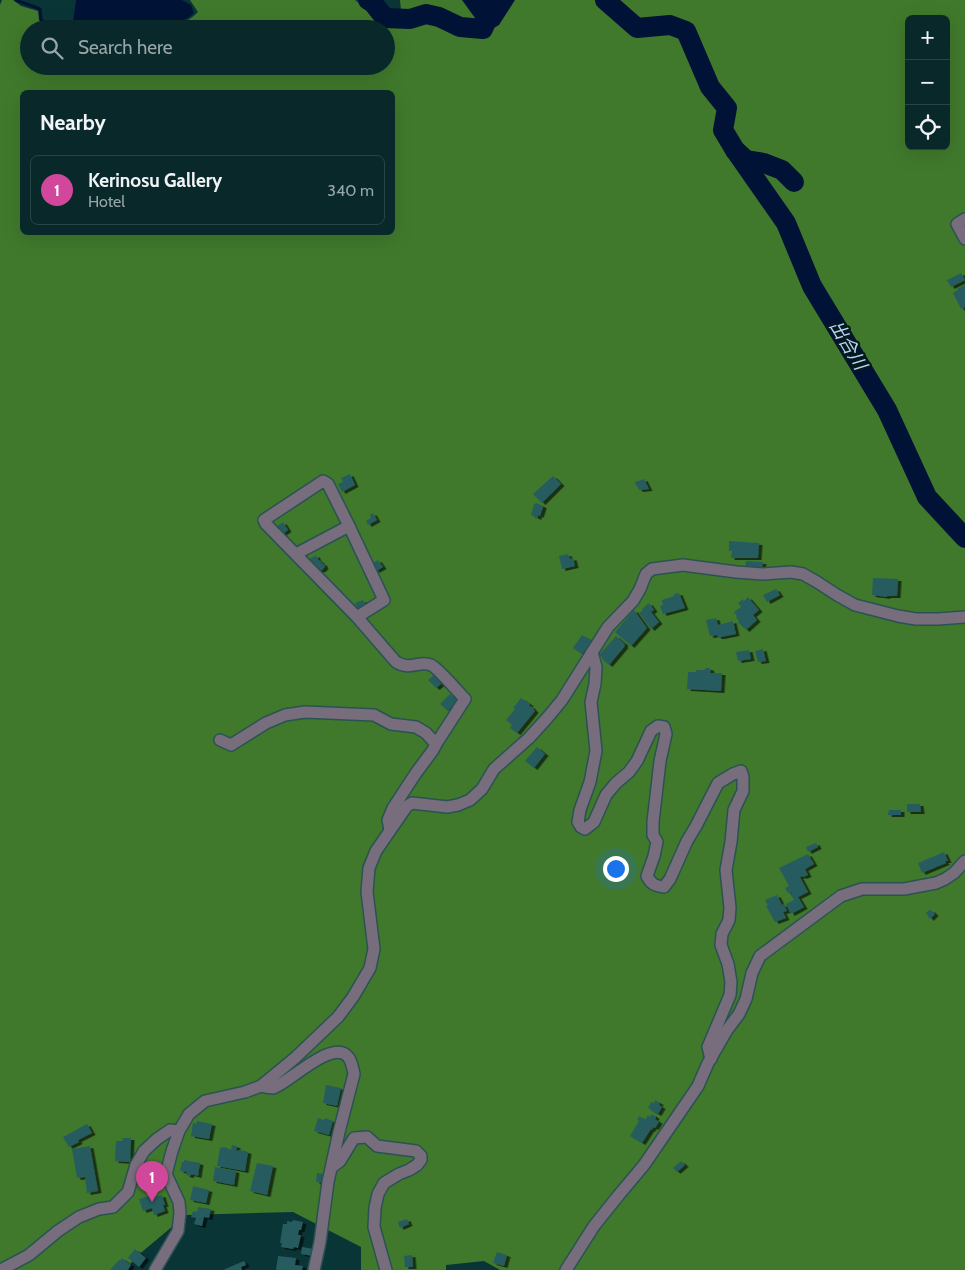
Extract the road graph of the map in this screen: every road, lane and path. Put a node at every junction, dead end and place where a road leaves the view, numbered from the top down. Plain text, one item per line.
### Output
1 (965, 219) edge
2 (965, 239) edge
3 (349, 526) junction
4 (296, 554) junction
5 (357, 617) junction
6 (965, 617) edge
7 (592, 652) junction
8 (220, 740) dead end
9 (436, 744) junction
10 (390, 830) junction
11 (965, 861) edge
12 (710, 1059) junction
13 (261, 1086) junction
14 (180, 1131) junction
15 (332, 1167) junction
16 (1, 1270) edge
17 (156, 1270) edge
18 (314, 1270) edge
19 (386, 1270) edge
20 (566, 1270) edge

1 - 2 street
3 - 4 street
3 - 4 street
3 - 5 street
4 - 5 street
5 - 9 street
6 - 7 street
7 - 10 street
7 - 12 street
8 - 9 street
9 - 10 street
10 - 13 street
11 - 12 street
12 - 20 street
13 - 14 street
13 - 15 street
14 - 16 street
14 - 17 street
15 - 18 street
15 - 19 street

